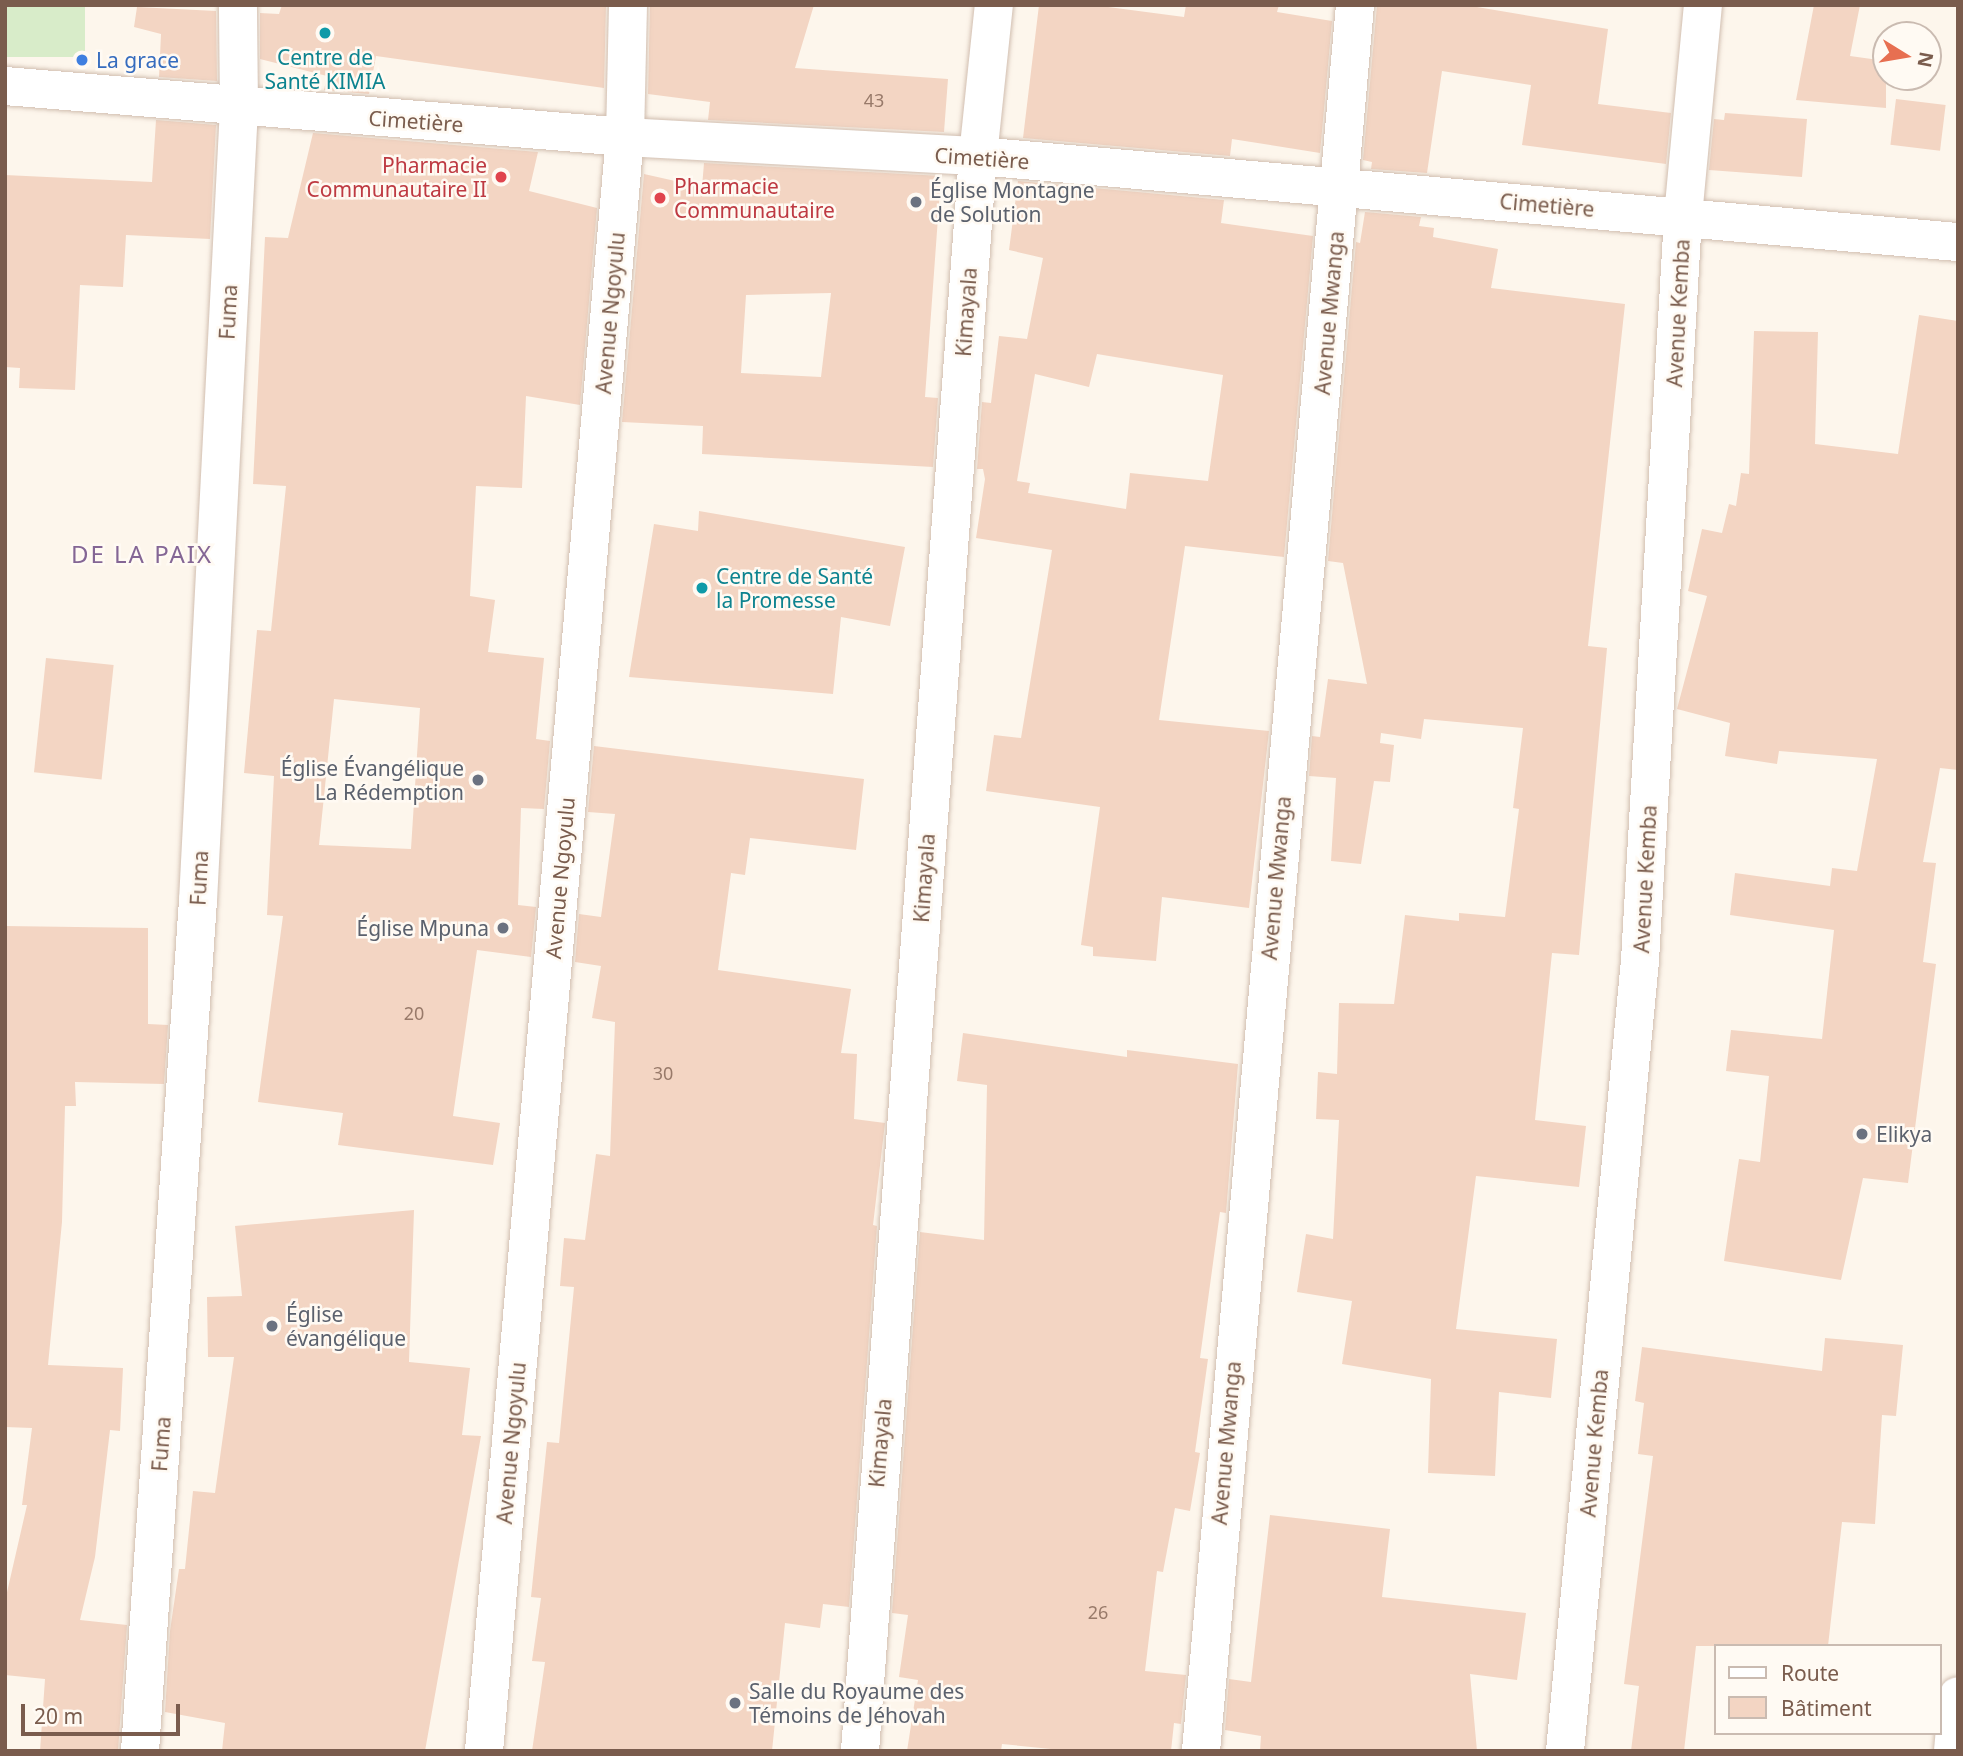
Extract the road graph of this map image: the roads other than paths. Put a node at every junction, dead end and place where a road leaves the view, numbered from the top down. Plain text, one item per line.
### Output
1 (238, 5) edge
2 (628, 5) edge
3 (994, 5) edge
4 (1355, 5) edge
5 (1703, 5) edge
6 (5, 86) edge
7 (239, 107) junction
8 (625, 137) junction
9 (978, 156) junction
10 (1341, 188) junction
11 (1683, 216) junction
12 (1958, 242) edge
13 (1958, 1696) edge
14 (140, 1751) edge
15 (484, 1751) edge
16 (860, 1751) edge
17 (1201, 1751) edge
18 (1565, 1751) edge
19 (1953, 1751) edge

1 - 7 street, Fuma
2 - 8 street, Avenue Ngoyulu
3 - 9 street, Kimayala
4 - 10 street, Avenue Mwanga
5 - 11 street, Avenue Kemba
6 - 7 street, Cimetière
7 - 8 street, Cimetière
7 - 14 street, Fuma
8 - 9 street, Cimetière
8 - 15 street, Avenue Ngoyulu
9 - 10 street, Cimetière
9 - 16 street, Kimayala
10 - 11 street, Cimetière
10 - 17 street, Avenue Mwanga
11 - 12 street, Cimetière
11 - 18 street, Avenue Kemba
13 - 19 street

